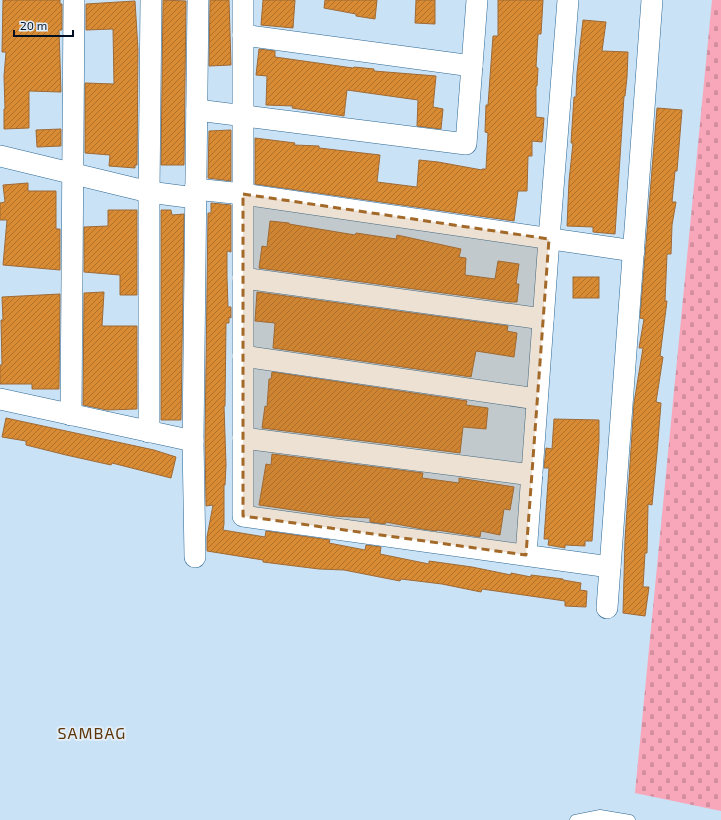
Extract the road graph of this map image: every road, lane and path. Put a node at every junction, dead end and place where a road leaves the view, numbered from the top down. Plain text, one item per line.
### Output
1 (74, 0) edge
2 (151, 0) edge
3 (198, 0) edge
4 (244, 0) edge
5 (477, 0) edge
6 (568, 0) edge
7 (652, 0) edge
8 (243, 35) junction
9 (472, 66) junction
10 (197, 110) junction
11 (243, 116) junction
12 (0, 156) edge
13 (72, 173) junction
14 (149, 192) junction
15 (195, 194) junction
16 (243, 194) junction
17 (549, 238) junction
18 (634, 251) junction
19 (243, 278) junction
20 (543, 319) junction
21 (243, 356) junction
22 (0, 399) edge
23 (537, 399) junction
24 (71, 415) junction
25 (149, 432) junction
26 (243, 438) junction
27 (193, 441) junction
28 (532, 475) junction
29 (526, 555) junction
30 (195, 557) dead end
31 (610, 567) junction
32 (607, 608) dead end
33 (575, 820) edge
34 (630, 820) edge

1 - 13 street
2 - 14 street
3 - 10 street
4 - 8 street
5 - 9 street
6 - 17 street
7 - 18 street
8 - 9 street
8 - 11 street
9 - 11 street
10 - 11 street
10 - 15 street
11 - 16 street
12 - 13 street
13 - 14 street
13 - 24 street
14 - 15 street
14 - 25 street
15 - 16 street
15 - 27 street
16 - 17 street
16 - 19 street
17 - 18 street
17 - 20 street
18 - 31 street
19 - 20 street
19 - 21 street
20 - 23 street
21 - 23 street
21 - 26 street
22 - 24 street
23 - 28 street
24 - 25 street
25 - 27 street
26 - 28 street
26 - 29 street
27 - 30 street
28 - 29 street
29 - 31 street
31 - 32 street
33 - 34 lane

